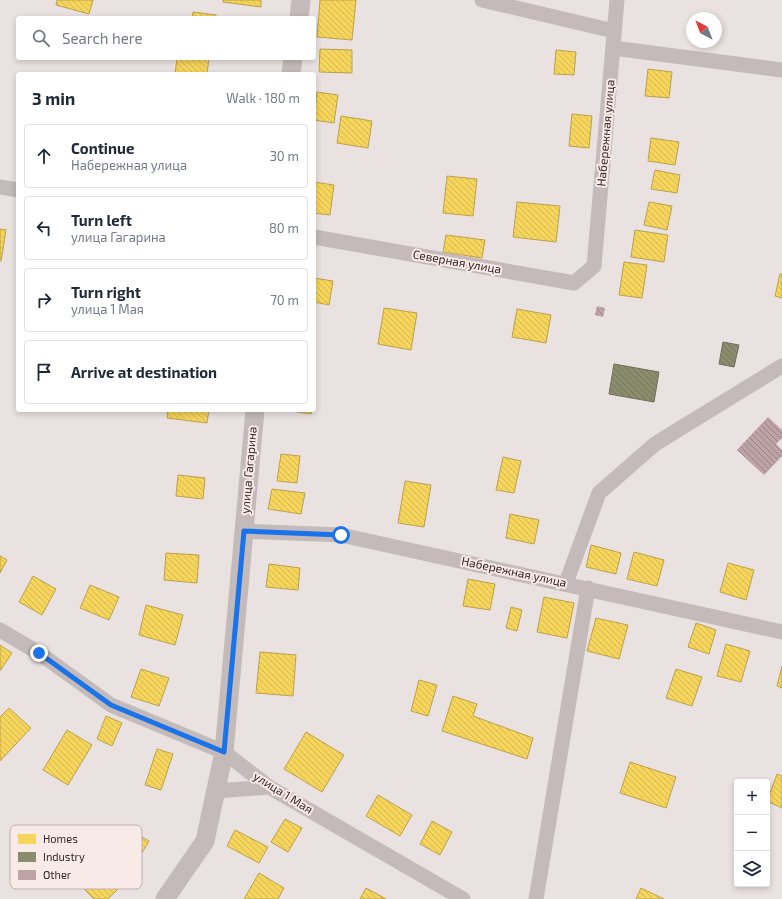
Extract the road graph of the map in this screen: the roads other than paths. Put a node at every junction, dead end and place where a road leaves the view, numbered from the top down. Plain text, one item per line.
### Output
1 (301, 0) edge
2 (482, 0) edge
3 (617, 0) edge
4 (299, 16) edge
5 (614, 31) junction
6 (613, 48) junction
7 (294, 60) edge
8 (782, 70) edge
9 (291, 72) edge
10 (0, 187) edge
11 (16, 190) edge
12 (316, 237) edge
13 (594, 266) joint
14 (782, 366) edge
15 (254, 412) edge
16 (244, 531) junction
17 (566, 583) junction
18 (588, 588) junction
19 (0, 630) edge
20 (782, 632) edge
21 (224, 752) junction
22 (269, 787) junction
23 (215, 791) junction
24 (165, 899) edge
25 (463, 899) edge
26 (536, 899) edge

1 - 4 street
2 - 5 street
3 - 5 street, Набережная улица
5 - 6 street, Набережная улица
6 - 8 street
6 - 13 street, Набережная улица
7 - 9 street
10 - 11 street
12 - 13 street, Северная улица
14 - 17 street
15 - 16 street, улица Гагарина
16 - 17 street, Набережная улица
16 - 21 street, улица Гагарина
17 - 18 street, Набережная улица
18 - 20 street, Набережная улица
18 - 26 street
19 - 21 street, улица 1 Мая
21 - 22 street, улица 1 Мая
21 - 23 street, улица Гагарина
22 - 23 street
22 - 25 street, улица 1 Мая
23 - 24 street, улица Гагарина

